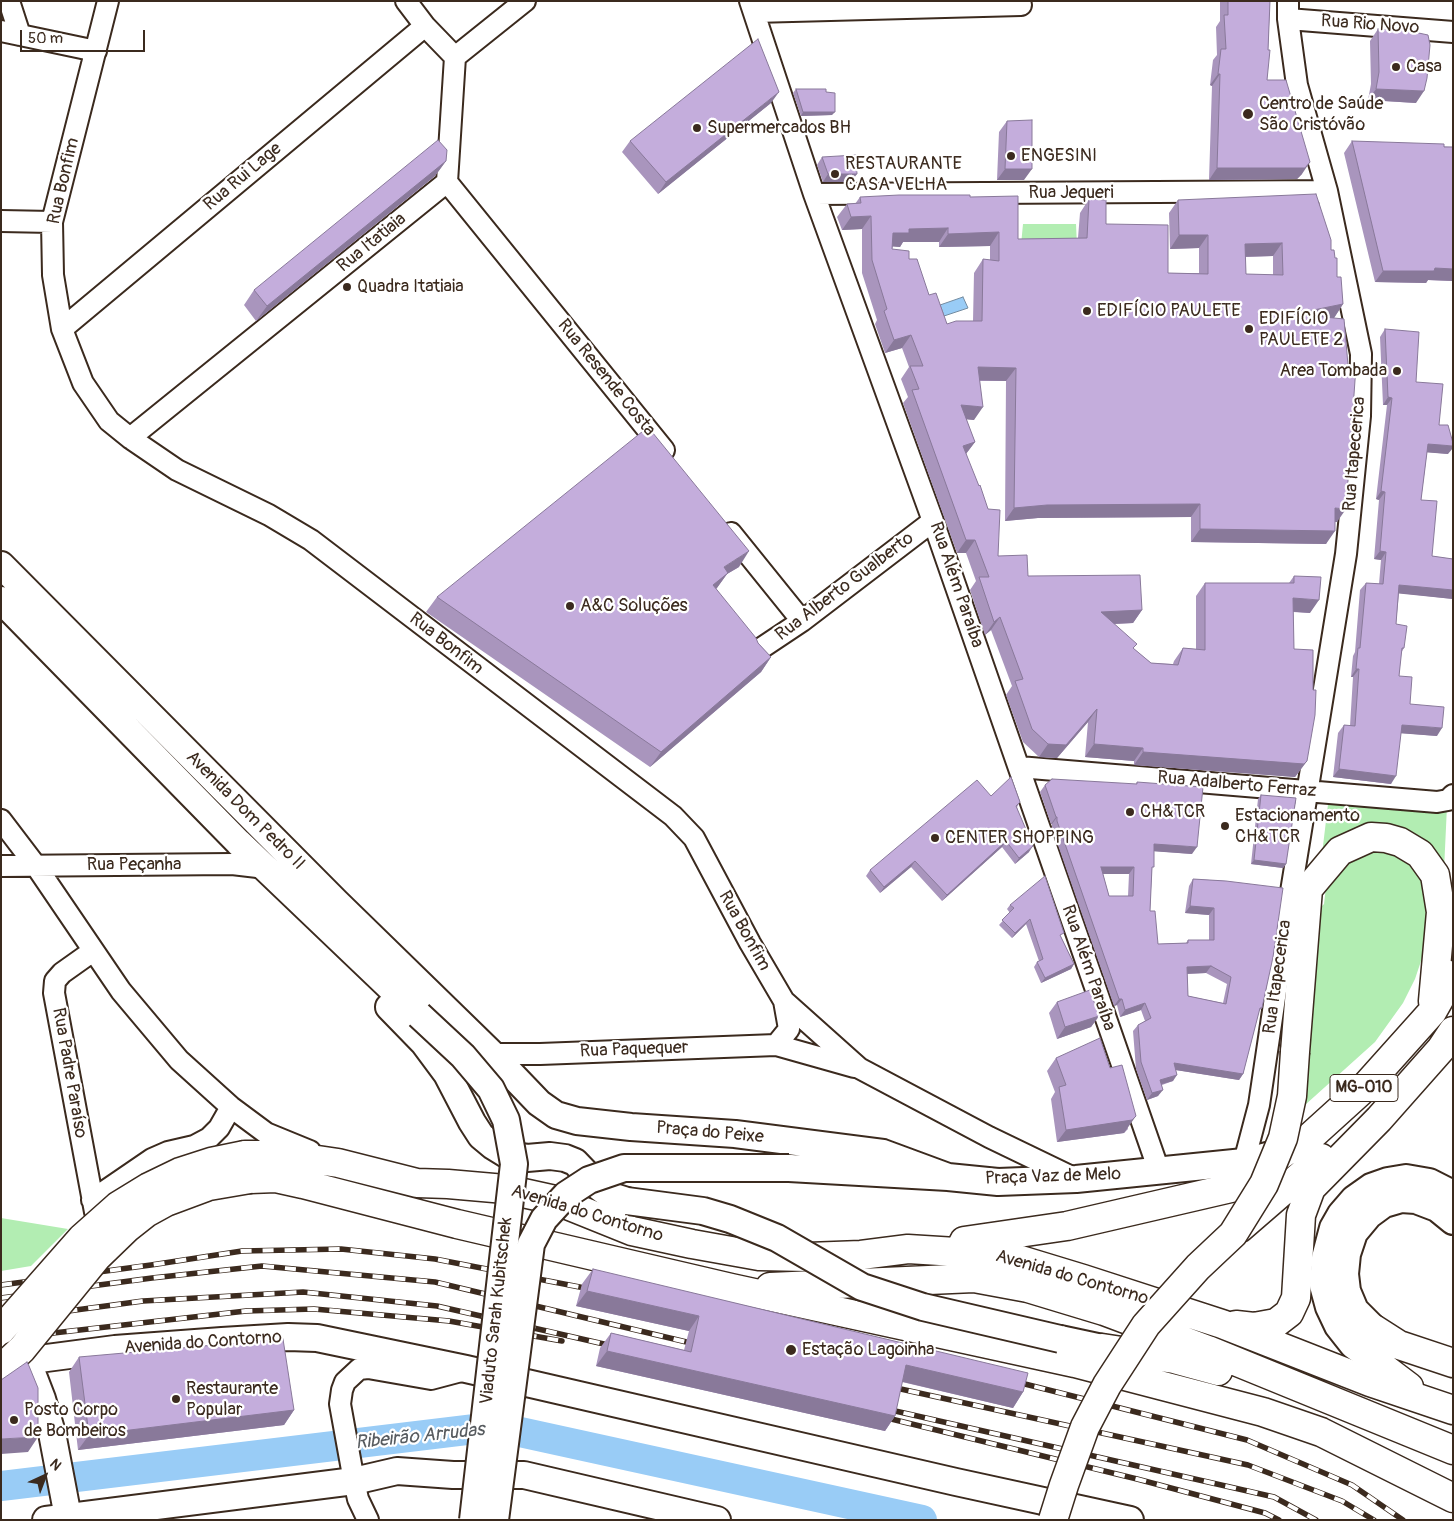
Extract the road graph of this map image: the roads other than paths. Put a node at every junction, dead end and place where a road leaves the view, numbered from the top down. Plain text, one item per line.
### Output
1 (9, 1) edge
2 (108, 1) edge
3 (406, 1) edge
4 (525, 1) edge
5 (1021, 5) dead end
6 (752, 7) edge
7 (1288, 10) edge
8 (425, 26) junction
9 (1453, 32) edge
10 (10, 33) edge
11 (96, 51) junction
12 (455, 57) junction
13 (448, 182) junction
14 (1327, 192) junction
15 (814, 194) junction
16 (1, 221) edge
17 (52, 222) junction
18 (62, 328) junction
19 (130, 438) junction
20 (677, 466) edge
21 (721, 520) edge
22 (933, 521) junction
23 (1, 565) edge
24 (1, 600) edge
25 (802, 621) junction
26 (757, 651) edge
27 (1019, 767) junction
28 (1308, 791) junction
29 (1453, 795) edge
30 (1, 820) edge
31 (1, 866) edge
32 (36, 866) junction
33 (266, 868) junction
34 (1308, 889) junction
35 (330, 931) junction
36 (93, 951) junction
37 (1453, 975) edge
38 (784, 1001) junction
39 (419, 1015) joint
40 (1446, 1024) edge
41 (776, 1045) junction
42 (492, 1054) junction
43 (859, 1068) junction
44 (231, 1106) junction
45 (1285, 1152) junction
46 (1244, 1162) junction
47 (338, 1164) junction
48 (248, 1167) junction
49 (789, 1168) joint
50 (1159, 1171) junction
51 (948, 1177) junction
52 (1076, 1179) junction
53 (1453, 1194) edge
54 (1453, 1221) edge
55 (1233, 1234) junction
56 (908, 1249) junction
57 (731, 1288) junction
58 (1222, 1324) junction
59 (1374, 1329) joint
60 (1, 1330) edge
61 (518, 1340) junction
62 (1102, 1348) junction
63 (1368, 1356) joint
64 (1453, 1363) edge
65 (8, 1365) edge
66 (466, 1369) junction
67 (1441, 1406) edge
68 (485, 1416) junction
69 (1321, 1432) junction
70 (1453, 1450) edge
71 (1453, 1454) edge
72 (354, 1481) junction
73 (1453, 1498) edge
74 (66, 1515) edge
75 (1117, 1518) edge
76 (368, 1520) edge
77 (473, 1520) edge
78 (495, 1520) edge
79 (717, 1520) edge
80 (1053, 1520) edge

1 - 10 street
2 - 11 street, Rua Bonfim
3 - 8 street
4 - 12 street
5 - 6 street
6 - 15 street, Rua Além Paraíba
7 - 9 street, Rua Rio Novo
7 - 14 street, Rua Itapecerica
8 - 12 street
8 - 18 street, Rua Rui Lage
10 - 11 street
11 - 17 street, Rua Bonfim
12 - 13 street
13 - 19 street, Rua Itatiaia
13 - 20 street, Rua Resende Costa
14 - 15 street, Rua Jequeri
14 - 28 street, Rua Itapecerica
15 - 22 street, Rua Além Paraíba
16 - 17 street
17 - 18 street, Rua Bonfim
18 - 19 street, Rua Bonfim
19 - 38 street, Rua Bonfim
21 - 25 street
22 - 25 street, Rua Alberto Gualberto
22 - 27 street, Rua Além Paraíba
23 - 42 main road, Avenida Dom Pedro II
24 - 33 main road, Avenida Dom Pedro II
25 - 26 street, Rua Alberto Gualberto
27 - 28 street, Rua Adalberto Ferraz
27 - 50 street, Rua Além Paraíba
28 - 29 street, Rua Adalberto Ferraz
28 - 34 street, Rua Itapecerica
28 - 46 street, Rua Itapecerica
30 - 32 street
31 - 32 street, Rua Peçanha
32 - 33 street, Rua Peçanha
32 - 36 street
33 - 35 main road, Avenida Dom Pedro II
34 - 40 highway
34 - 55 highway, bridge
35 - 39 main road, Avenida Dom Pedro II
35 - 62 main road, bridge
36 - 44 street
36 - 44 street, Rua Padre Paraíso
37 - 40 highway, MG-010
38 - 41 street
38 - 43 street, Rua Bonfim
39 - 68 main road, Viaduto Sarah Kubitschek, bridge
40 - 45 highway, MG-010
40 - 55 highway
40 - 58 highway
41 - 42 street, Rua Paquequer
41 - 43 street, Rua Paquequer
42 - 51 main road, Praça do Peixe
43 - 52 street, Rua Bonfim
44 - 47 street
45 - 46 main road, Praça Vaz de Melo
45 - 56 highway
46 - 50 main road, Praça Vaz de Melo
47 - 48 highway, Avenida do Contorno
47 - 56 highway, Avenida do Contorno
48 - 57 highway, Avenida do Contorno
48 - 60 highway, Avenida do Contorno, bridge
48 - 65 highway, Avenida do Contorno, bridge
49 - 51 main road, Praça Vaz de Melo
49 - 61 main road, Viaduto Sarah Kubitschek, bridge
50 - 52 main road, Praça Vaz de Melo
51 - 52 main road, Praça Vaz de Melo
53 - 63 main road
54 - 59 main road
55 - 80 highway, bridge
56 - 58 highway, Avenida do Contorno
57 - 69 highway, Avenida do Contorno
57 - 70 highway, Avenida do Contorno
58 - 67 highway, Avenida do Contorno
59 - 64 highway
61 - 68 main road, bridge
61 - 78 main road, Viaduto Sarah Kubitschek, bridge
62 - 69 highway
62 - 71 highway
63 - 67 highway
65 - 66 main road, Avenida do Contorno
65 - 74 main road
66 - 72 street
66 - 75 main road, Avenida do Contorno
68 - 77 main road, Viaduto Sarah Kubitschek, bridge
69 - 73 highway, Avenida do Contorno
72 - 74 main road
72 - 76 street
72 - 79 main road

